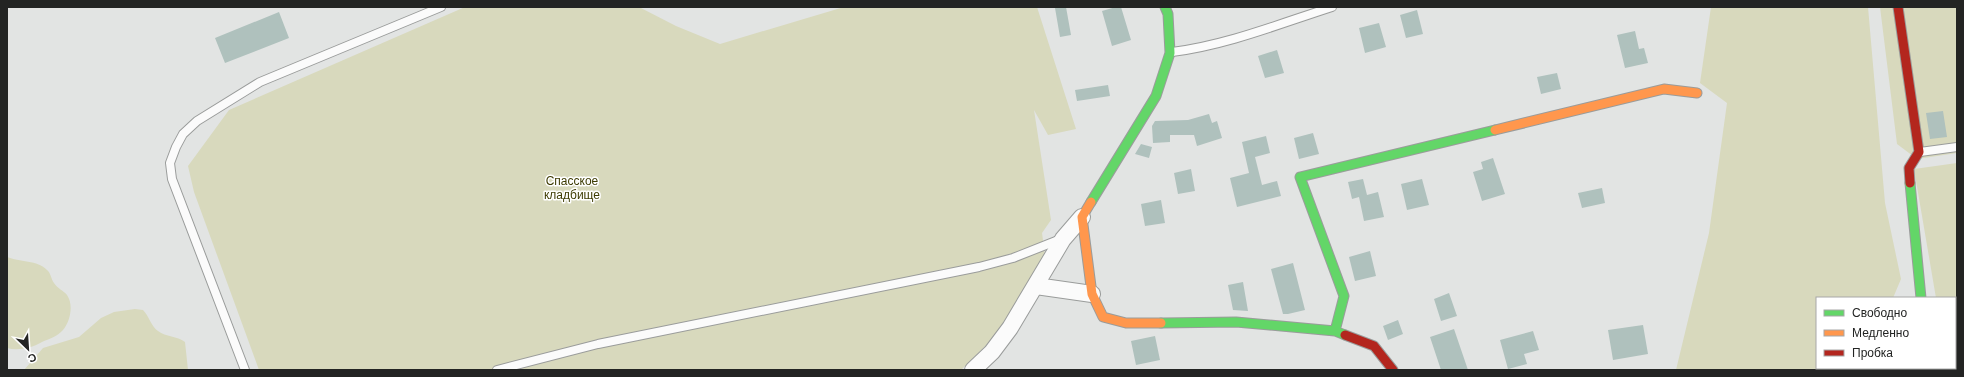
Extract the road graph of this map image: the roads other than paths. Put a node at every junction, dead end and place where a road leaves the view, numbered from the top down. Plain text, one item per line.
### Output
1 (441, 7) edge
2 (1165, 7) edge
3 (1332, 7) edge
4 (1898, 7) edge
5 (1170, 53) junction
6 (1697, 93) dead end
7 (1957, 147) edge
8 (1919, 152) junction
9 (1082, 217) junction
10 (1063, 239) junction
11 (1036, 286) junction
12 (1092, 294) junction
13 (1921, 297) edge
14 (1335, 331) junction
15 (245, 370) edge
16 (497, 370) edge
17 (973, 370) edge
18 (1393, 370) edge

1 - 15 lane
2 - 5 street
3 - 5 lane
4 - 8 street
5 - 9 street
6 - 14 street
7 - 8 lane
8 - 13 street
9 - 10 street
9 - 12 street
10 - 11 street
10 - 16 lane
11 - 12 street
11 - 17 street
12 - 14 street
14 - 18 street

